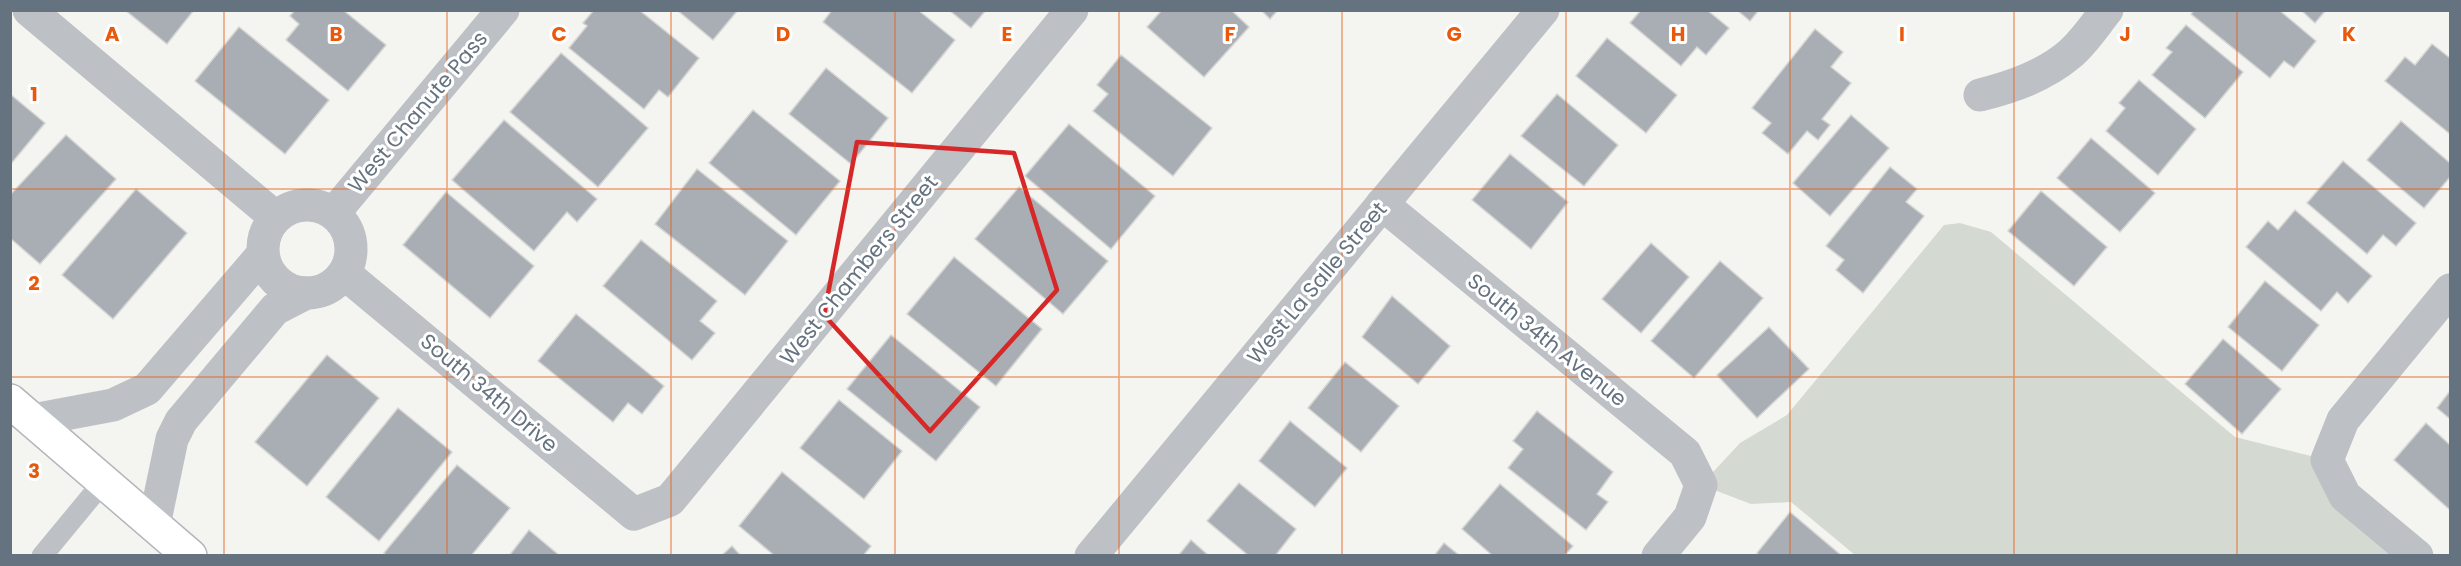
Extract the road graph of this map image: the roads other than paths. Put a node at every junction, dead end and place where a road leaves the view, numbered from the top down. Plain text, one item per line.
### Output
1 (29, 10) edge
2 (503, 10) edge
3 (1072, 10) edge
4 (1543, 10) edge
5 (2107, 10) edge
6 (1980, 94) dead end
7 (1382, 204) junction
8 (334, 213) junction
9 (275, 217) junction
10 (263, 254) junction
11 (344, 273) junction
12 (2451, 290) edge
13 (306, 294) junction
14 (22, 411) edge
15 (104, 481) junction
16 (634, 514) joint
17 (154, 525) junction
18 (42, 555) edge
19 (190, 555) edge
20 (1091, 555) edge
21 (1658, 555) edge
22 (2417, 555) edge

1 - 9 street
2 - 8 street, West Chanute Pass
3 - 16 street, West Chambers Street
4 - 7 street, West La Salle Street
5 - 6 street
7 - 20 street, West La Salle Street
7 - 21 street, South 34th Avenue
8 - 9 street, West Chanute Pass
8 - 11 street, West Chanute Pass
9 - 10 street
10 - 13 street
10 - 14 street
11 - 13 street
11 - 16 street, South 34th Drive
12 - 22 street
13 - 17 street
14 - 15 main road
15 - 17 main road
15 - 18 lane
17 - 19 main road

